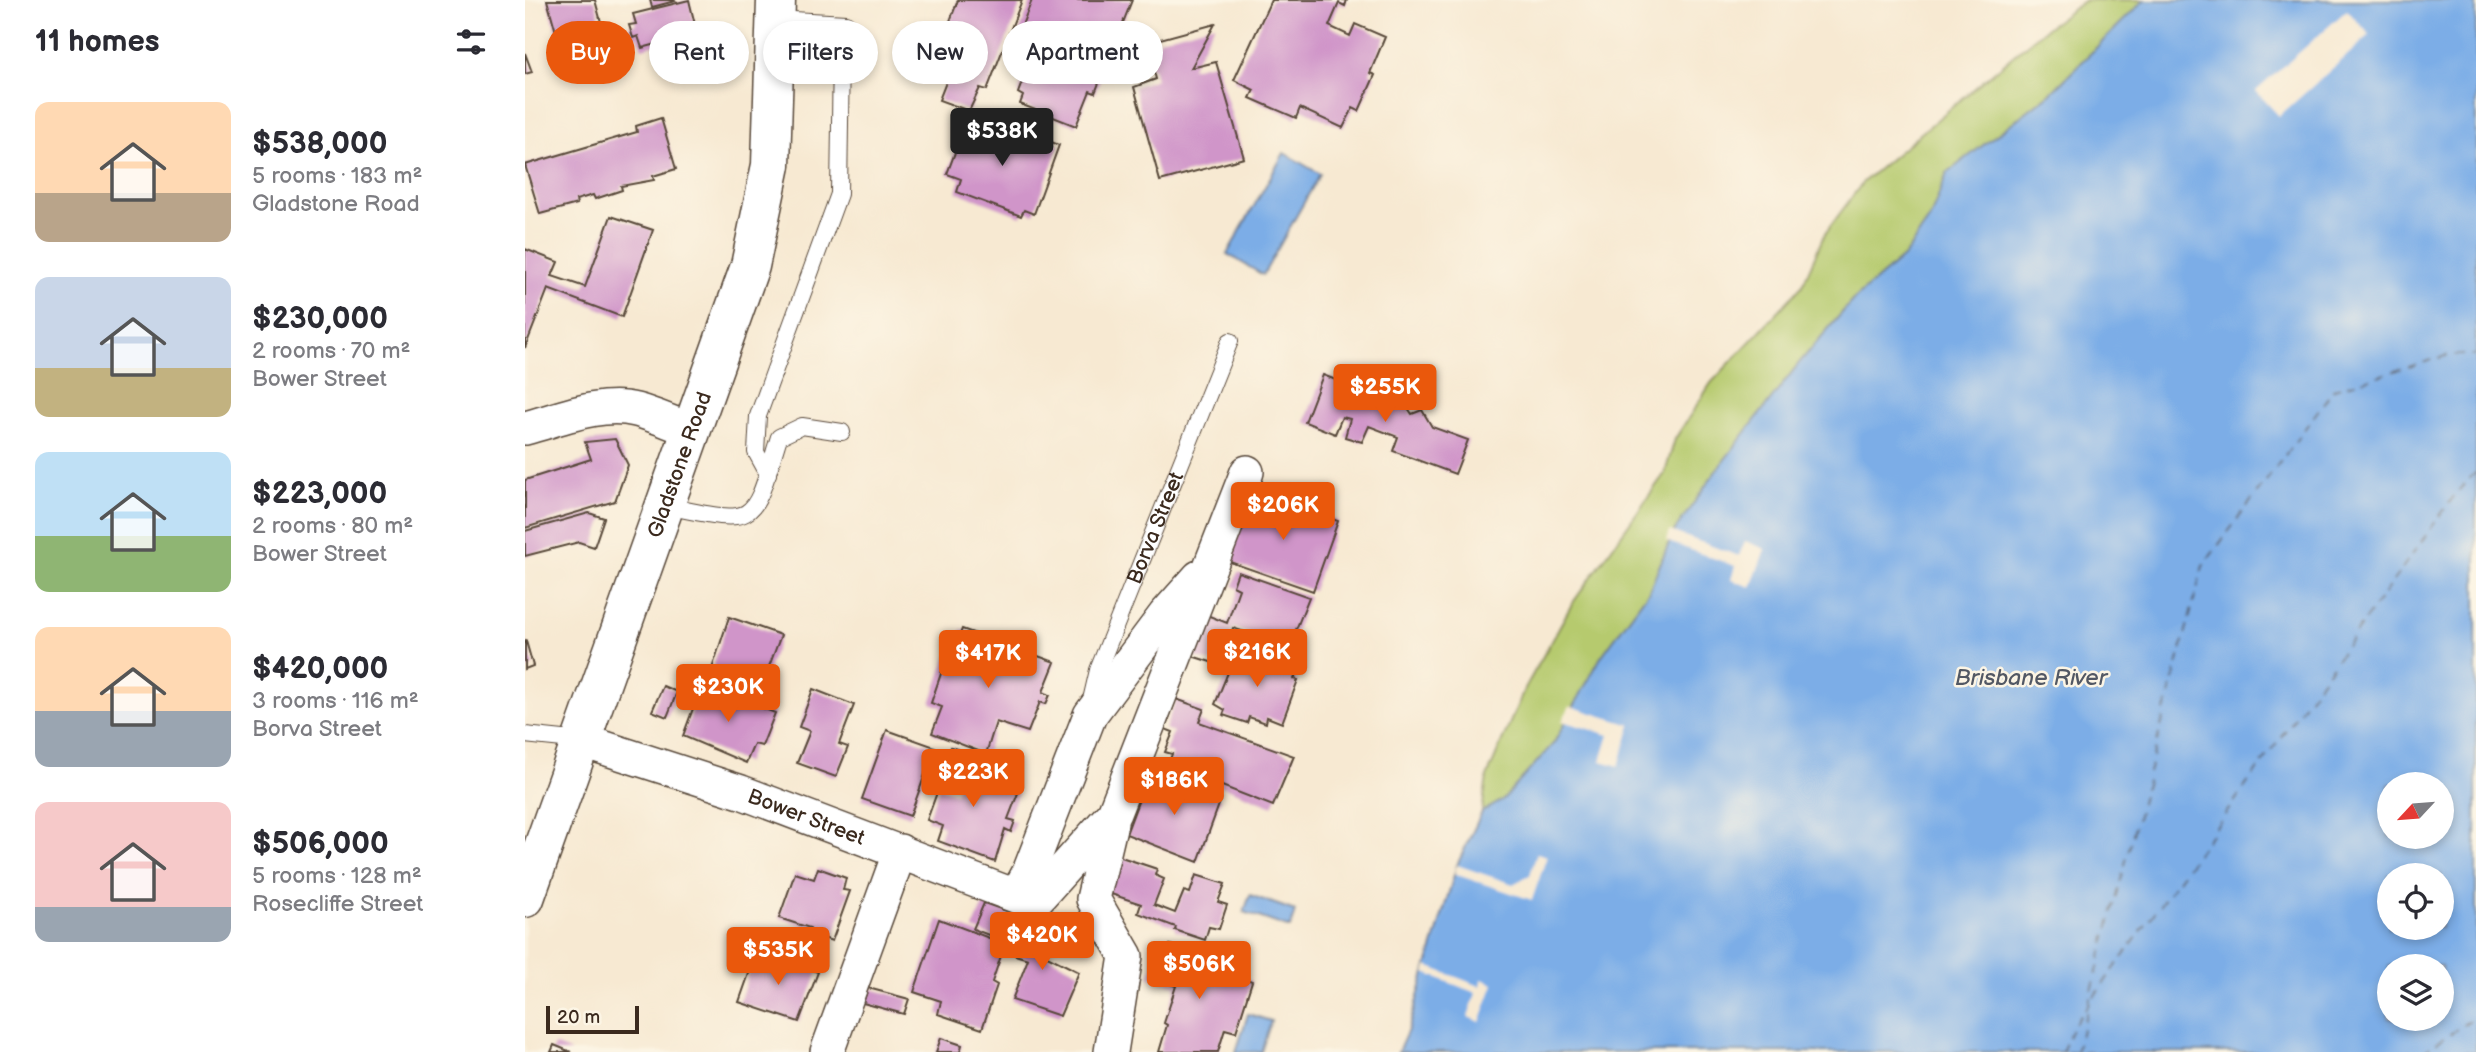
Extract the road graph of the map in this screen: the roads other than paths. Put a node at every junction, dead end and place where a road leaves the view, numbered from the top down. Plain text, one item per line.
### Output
1 (776, 10) edge
2 (1230, 341) dead end
3 (525, 428) edge
4 (692, 431) junction
5 (842, 432) dead end
6 (1247, 472) dead end
7 (768, 474) junction
8 (666, 506) junction
9 (1212, 565) junction
10 (1088, 719) junction
11 (525, 734) edge
12 (583, 741) junction
13 (1114, 813) junction
14 (900, 851) junction
15 (525, 898) edge
16 (1021, 898) junction
17 (827, 1052) edge
18 (1111, 1052) edge

1 - 4 main road, Gladstone Road
1 - 7 lane, Gladstone Road
2 - 10 lane, Borva Street
3 - 4 street
4 - 8 main road, Gladstone Road
5 - 7 lane
6 - 9 street, Borva Street
7 - 8 lane
8 - 12 main road, Gladstone Road
9 - 10 street, Borva Street
9 - 13 street, Borva Street
10 - 16 street, Borva Street
11 - 12 lane
12 - 14 street, Bower Street
12 - 15 main road, Gladstone Road
13 - 16 street, Borva Street
13 - 18 street, Borva Street
14 - 16 street, Bower Street
14 - 17 street

